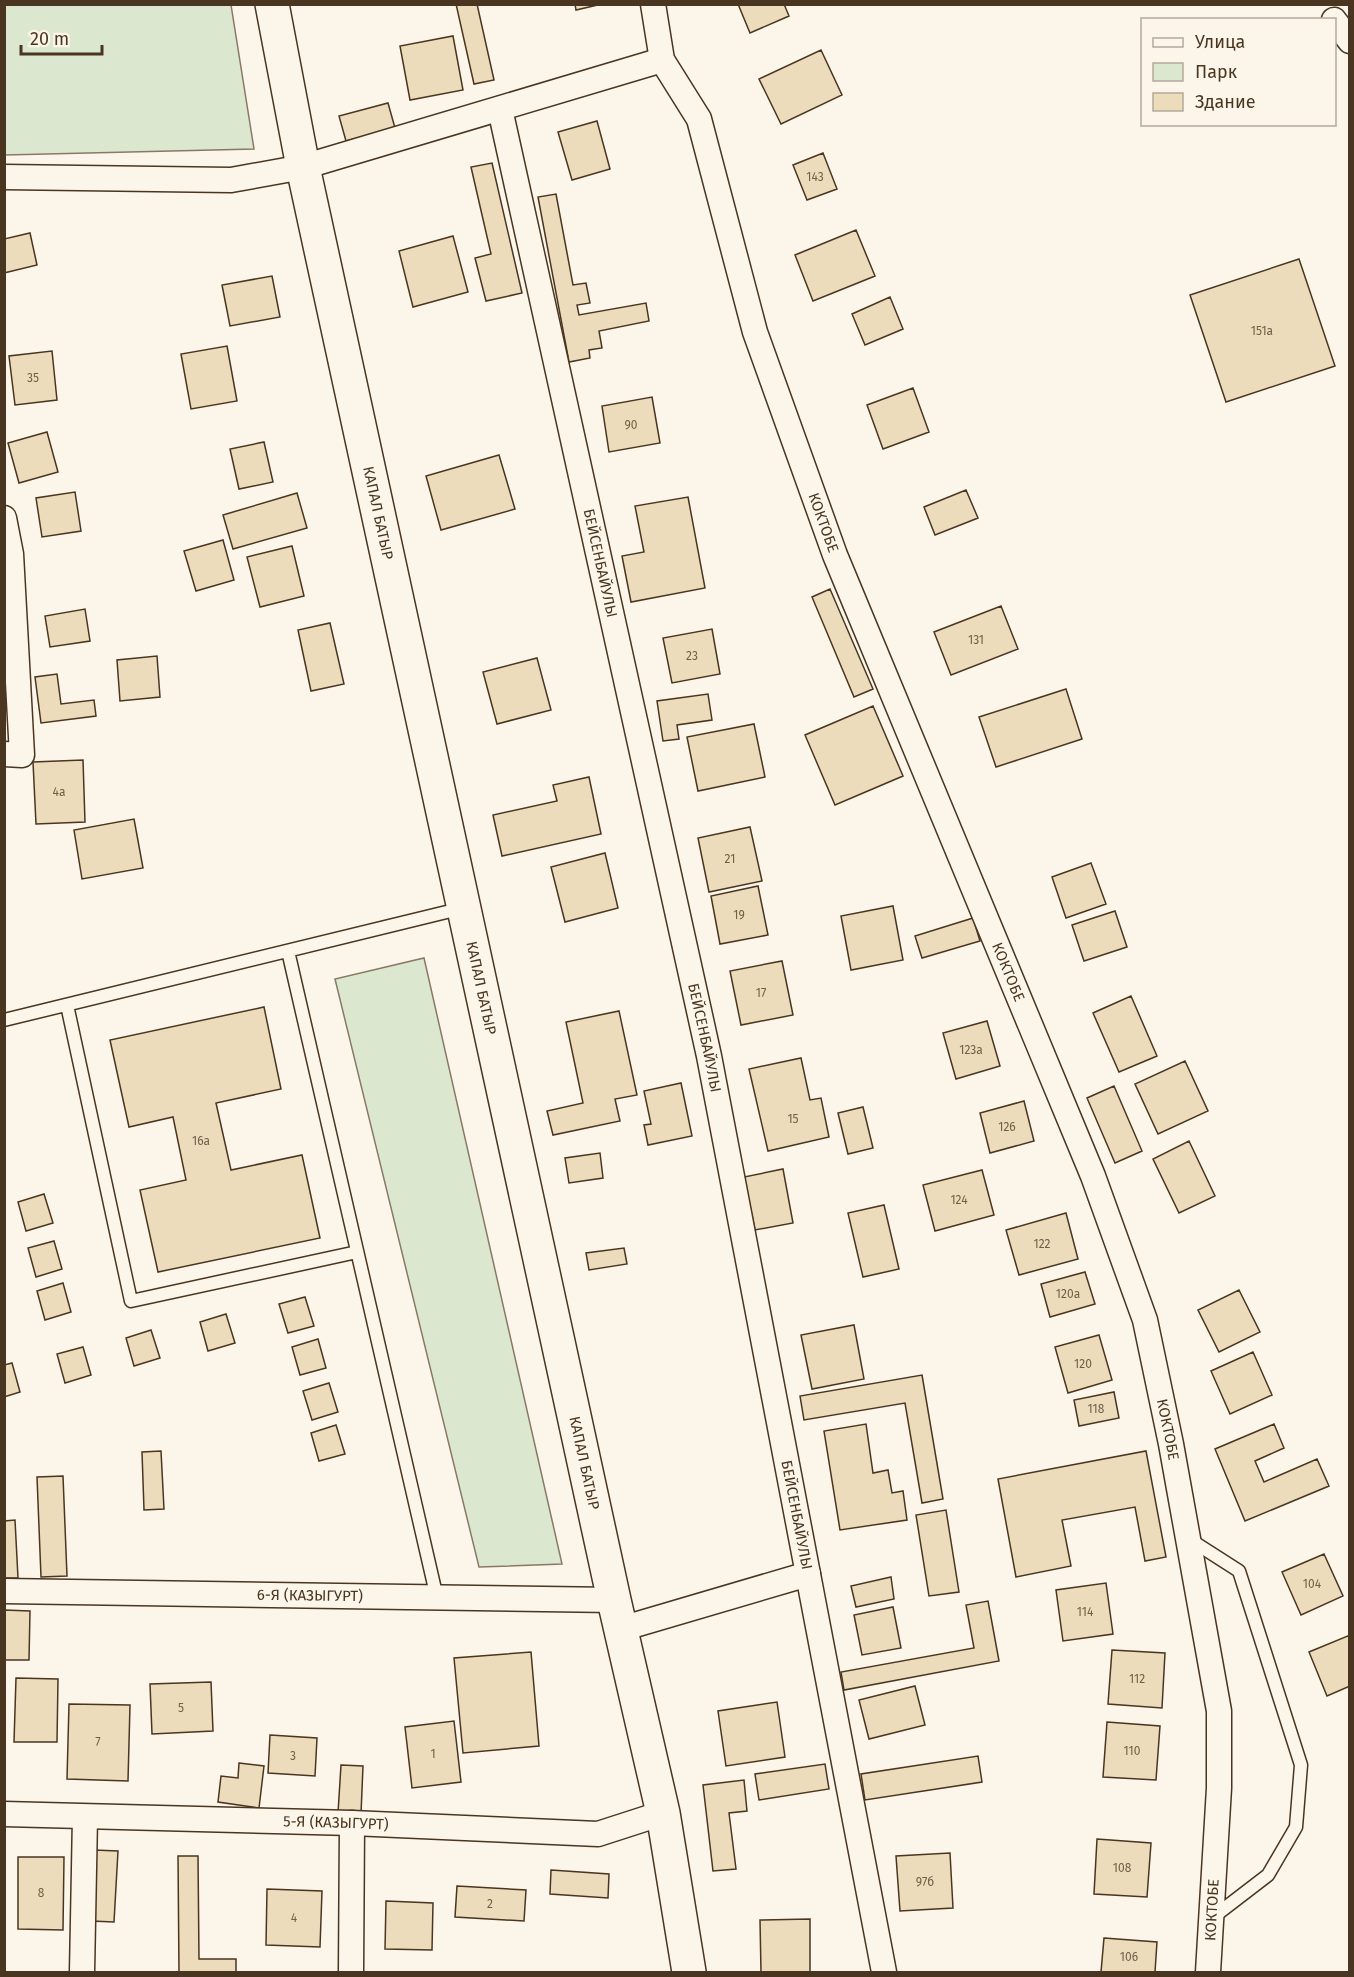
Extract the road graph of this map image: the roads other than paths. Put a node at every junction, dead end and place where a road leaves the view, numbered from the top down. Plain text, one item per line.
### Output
1 (272, 4) edge
2 (653, 4) edge
3 (1325, 4) edge
4 (1333, 18) edge
5 (1336, 23) edge
6 (1350, 41) edge
7 (662, 60) junction
8 (500, 109) junction
9 (303, 167) junction
10 (4, 177) edge
11 (4, 518) edge
12 (4, 754) edge
13 (464, 908) junction
14 (288, 951) junction
15 (67, 1005) junction
16 (4, 1020) edge
17 (357, 1252) junction
18 (1188, 1538) junction
19 (808, 1574) junction
20 (4, 1591) edge
21 (437, 1598) junction
22 (617, 1615) junction
23 (663, 1813) junction
24 (4, 1814) edge
25 (85, 1817) junction
26 (352, 1823) junction
27 (1212, 1918) junction
28 (82, 1972) edge
29 (351, 1972) edge
30 (689, 1972) edge
31 (884, 1972) edge
32 (1208, 1972) edge

1 - 9 main road, КАПАЛ БАТЫР
2 - 7 street, КОКТОБЕ
3 - 4 street
5 - 6 street
7 - 8 street
7 - 18 street, КОКТОБЕ
8 - 9 street
8 - 19 street, БЕЙСЕНБАЙУЛЫ
9 - 10 street
9 - 13 main road, КАПАЛ БАТЫР
11 - 12 street
13 - 14 lane
13 - 22 main road, КАПАЛ БАТЫР
14 - 15 lane
14 - 17 lane
15 - 16 lane
15 - 17 lane
17 - 21 lane
18 - 27 street, КОКТОБЕ
18 - 27 lane
19 - 22 street, 6-Я (КАЗЫГУРТ)
19 - 31 street, БЕЙСЕНБАЙУЛЫ
20 - 21 street, 6-Я (КАЗЫГУРТ)
21 - 22 street, 6-Я (КАЗЫГУРТ)
22 - 23 main road, КАПАЛ БАТЫР
23 - 26 street, 5-Я (КАЗЫГУРТ)
23 - 30 main road, КАПАЛ БАТЫР
24 - 25 street, 5-Я (КАЗЫГУРТ)
25 - 26 street, 5-Я (КАЗЫГУРТ)
25 - 28 street
26 - 29 street
27 - 32 street, КОКТОБЕ

